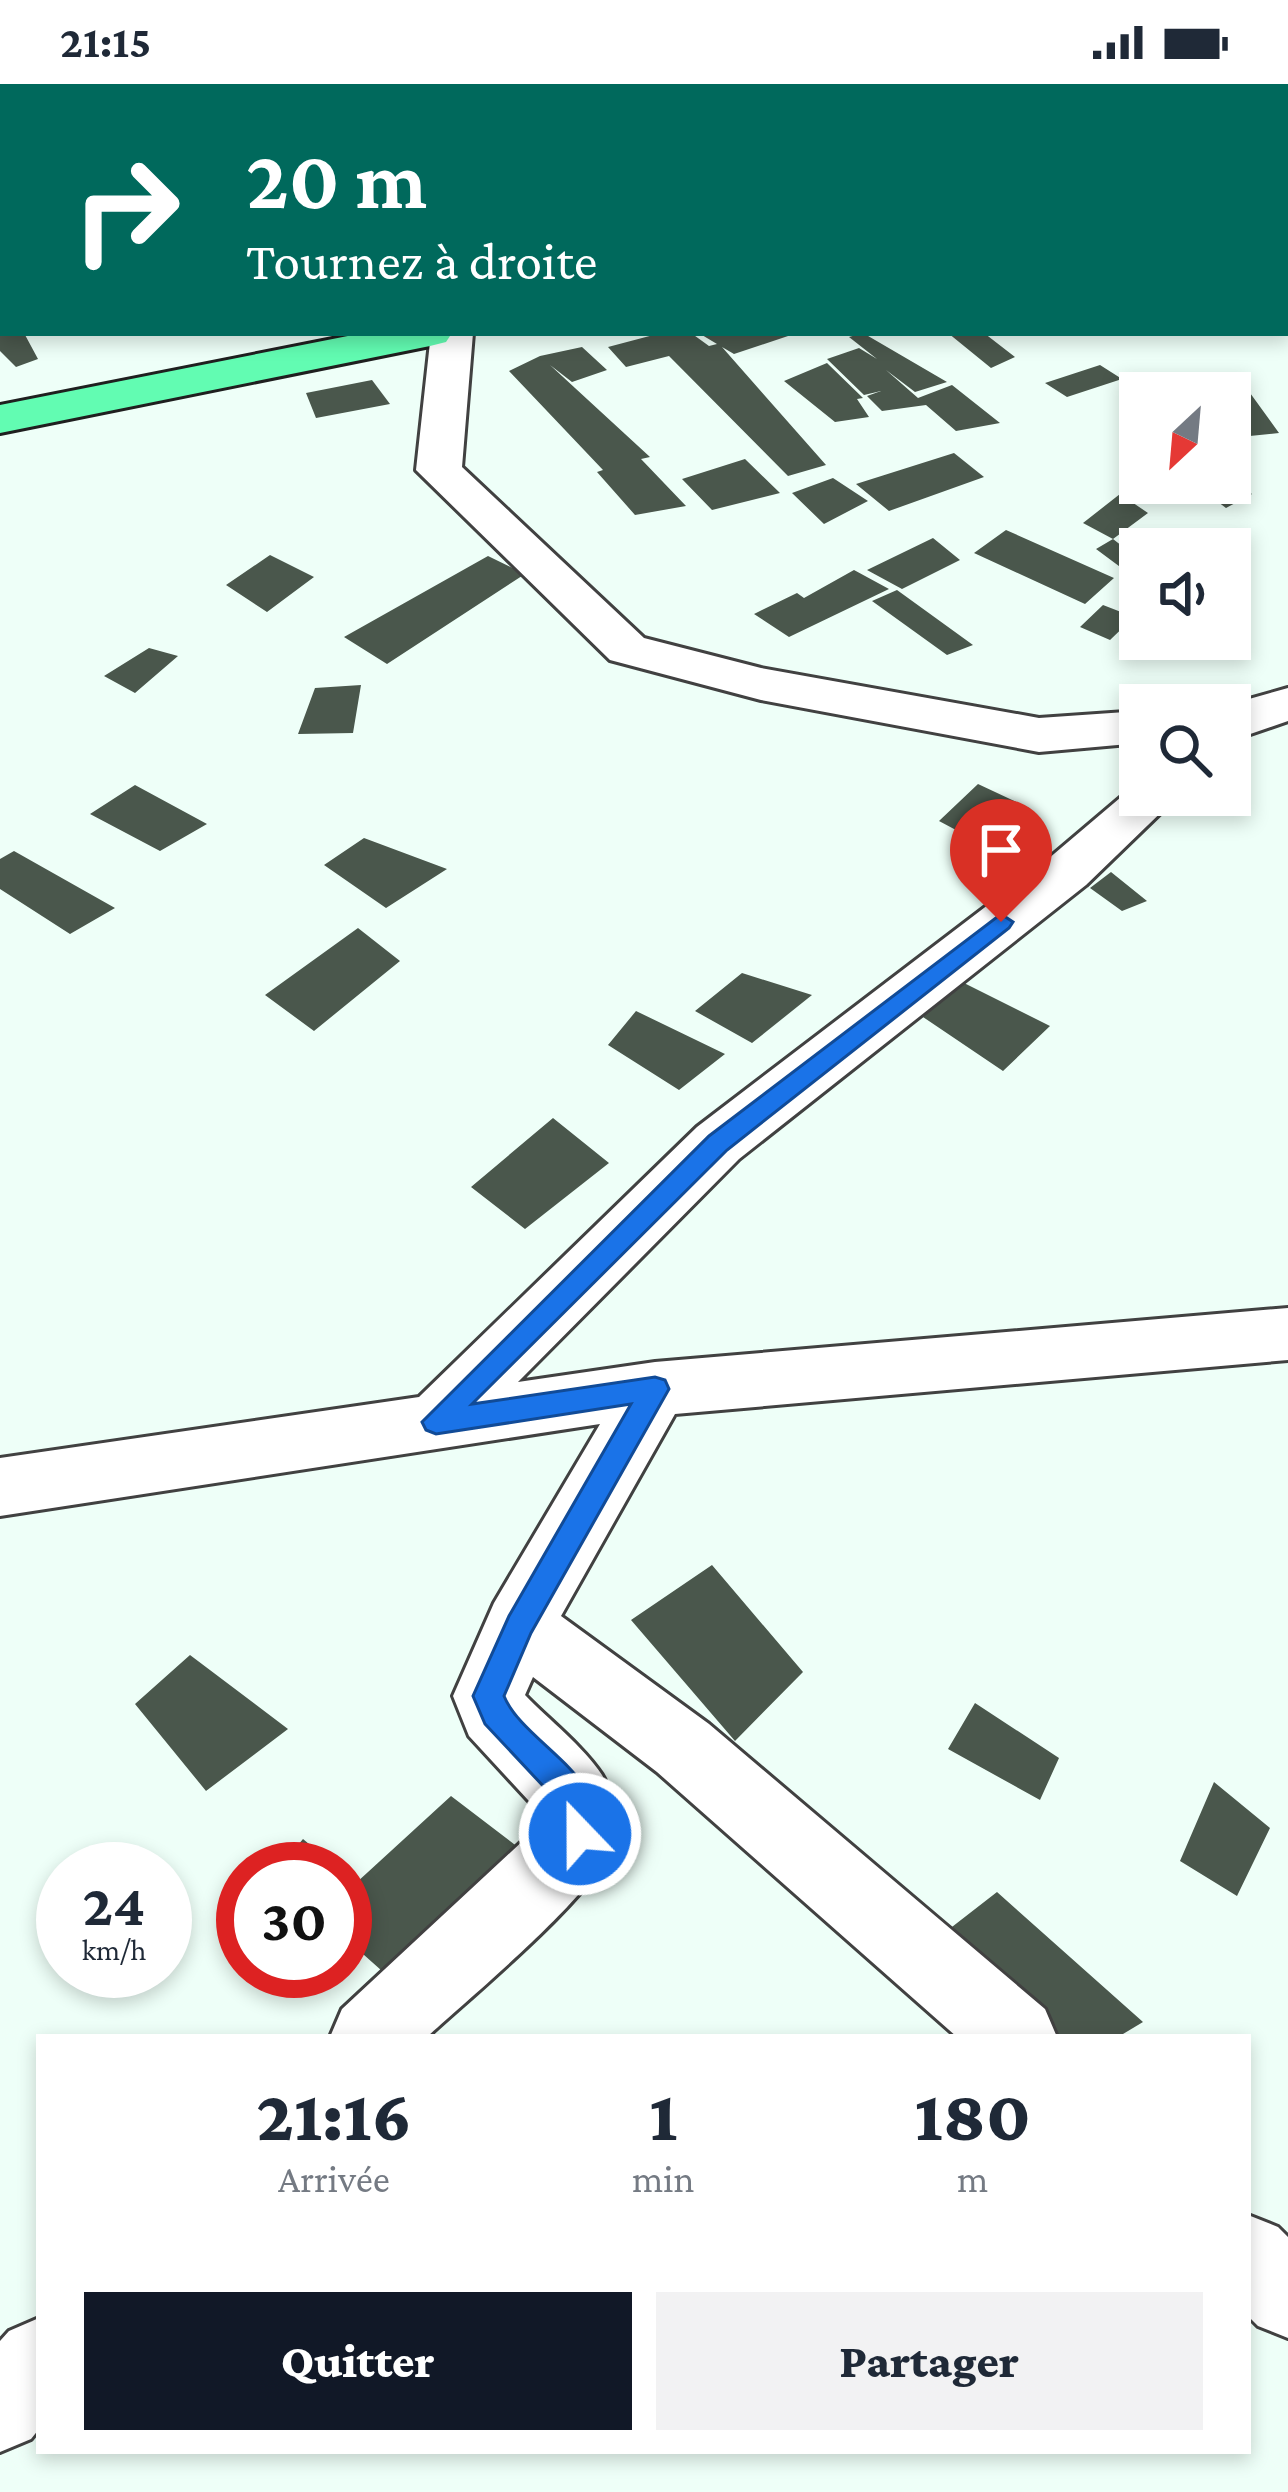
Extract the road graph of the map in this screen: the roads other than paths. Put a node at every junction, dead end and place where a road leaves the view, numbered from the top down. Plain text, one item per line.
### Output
1 (397, 336) edge
2 (452, 336) edge
3 (0, 419) edge
4 (1288, 704) edge
5 (1251, 715) edge
6 (1119, 729) edge
7 (1130, 816) edge
8 (1288, 1334) edge
9 (655, 1389) junction
10 (436, 1422) junction
11 (0, 1487) edge
12 (519, 1625) junction
13 (373, 2034) edge
14 (1014, 2034) edge
15 (1251, 2260) edge
16 (1288, 2296) edge
17 (36, 2365) edge
18 (0, 2408) edge

1 - 3 main road
2 - 6 street
4 - 5 street
7 - 10 street
8 - 9 street
9 - 10 street
9 - 12 street
10 - 11 street
12 - 13 street
12 - 14 street
15 - 16 street
17 - 18 street

